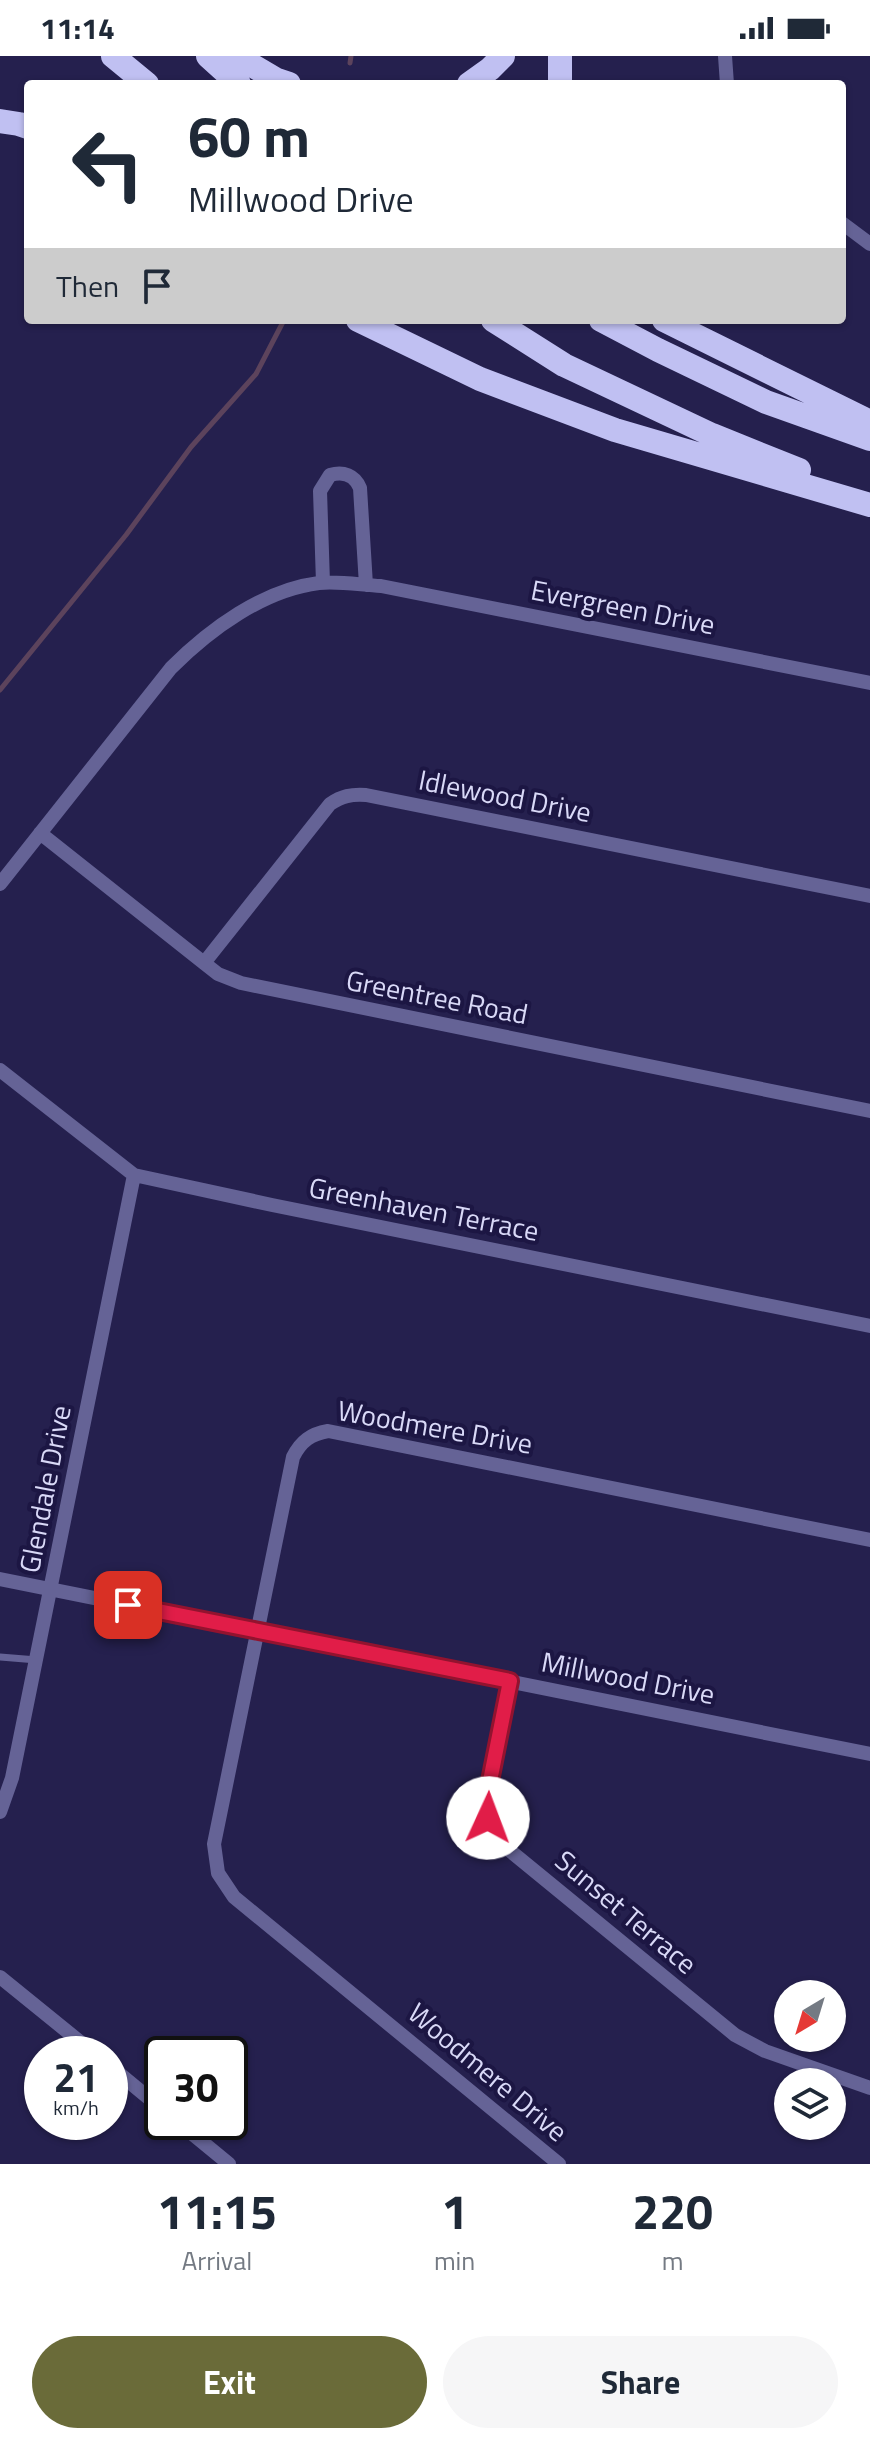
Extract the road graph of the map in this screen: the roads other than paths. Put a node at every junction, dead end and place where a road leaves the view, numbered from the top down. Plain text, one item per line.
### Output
1 (113, 56) edge
2 (208, 56) edge
3 (236, 56) edge
4 (503, 56) edge
5 (560, 56) edge
6 (725, 56) edge
7 (142, 80) edge
8 (235, 80) edge
9 (277, 80) edge
10 (475, 80) edge
11 (560, 80) edge
12 (727, 80) edge
13 (0, 121) edge
14 (24, 126) edge
15 (846, 226) edge
16 (870, 244) edge
17 (366, 324) edge
18 (500, 324) edge
19 (609, 324) edge
20 (672, 324) edge
21 (870, 422) edge
22 (870, 439) edge
23 (870, 499) edge
24 (870, 505) edge
25 (323, 583) junction
26 (366, 585) junction
27 (870, 683) edge
28 (40, 833) junction
29 (0, 884) edge
30 (870, 896) edge
31 (204, 963) junction
32 (0, 1070) edge
33 (870, 1111) edge
34 (134, 1175) junction
35 (870, 1326) edge
36 (870, 1540) edge
37 (0, 1579) edge
38 (51, 1589) junction
39 (258, 1630) junction
40 (0, 1657) edge
41 (37, 1660) junction
42 (510, 1681) junction
43 (870, 1754) edge
44 (0, 1812) edge
45 (0, 1977) edge
46 (73, 2036) edge
47 (128, 2081) edge
48 (870, 2088) edge
49 (144, 2094) edge
50 (200, 2140) edge
51 (229, 2164) edge
52 (559, 2164) edge

1 - 7 highway
2 - 8 highway
3 - 9 highway
4 - 10 highway
5 - 11 highway
6 - 12 street
13 - 14 highway
15 - 16 street
17 - 24 highway
18 - 23 highway
19 - 22 highway
20 - 21 highway
25 - 26 street, Evergreen Drive
25 - 26 street
25 - 28 street, Evergreen Drive
26 - 27 street, Evergreen Drive
28 - 29 street, Evergreen Drive
28 - 31 street, Greentree Road
30 - 31 street, Idlewood Drive
31 - 33 street, Greentree Road
32 - 34 street, Greenhaven Terrace
34 - 35 street, Greenhaven Terrace
34 - 38 street, Glendale Drive
36 - 39 street, Woodmere Drive
37 - 38 street, Millwood Drive
38 - 39 street, Millwood Drive
38 - 41 street, Glendale Drive
39 - 42 street, Millwood Drive
39 - 52 street, Woodmere Drive
40 - 41 lane
41 - 44 street, Glendale Drive
42 - 43 street, Millwood Drive
42 - 48 street, Sunset Terrace
45 - 46 street
47 - 49 street
50 - 51 street

